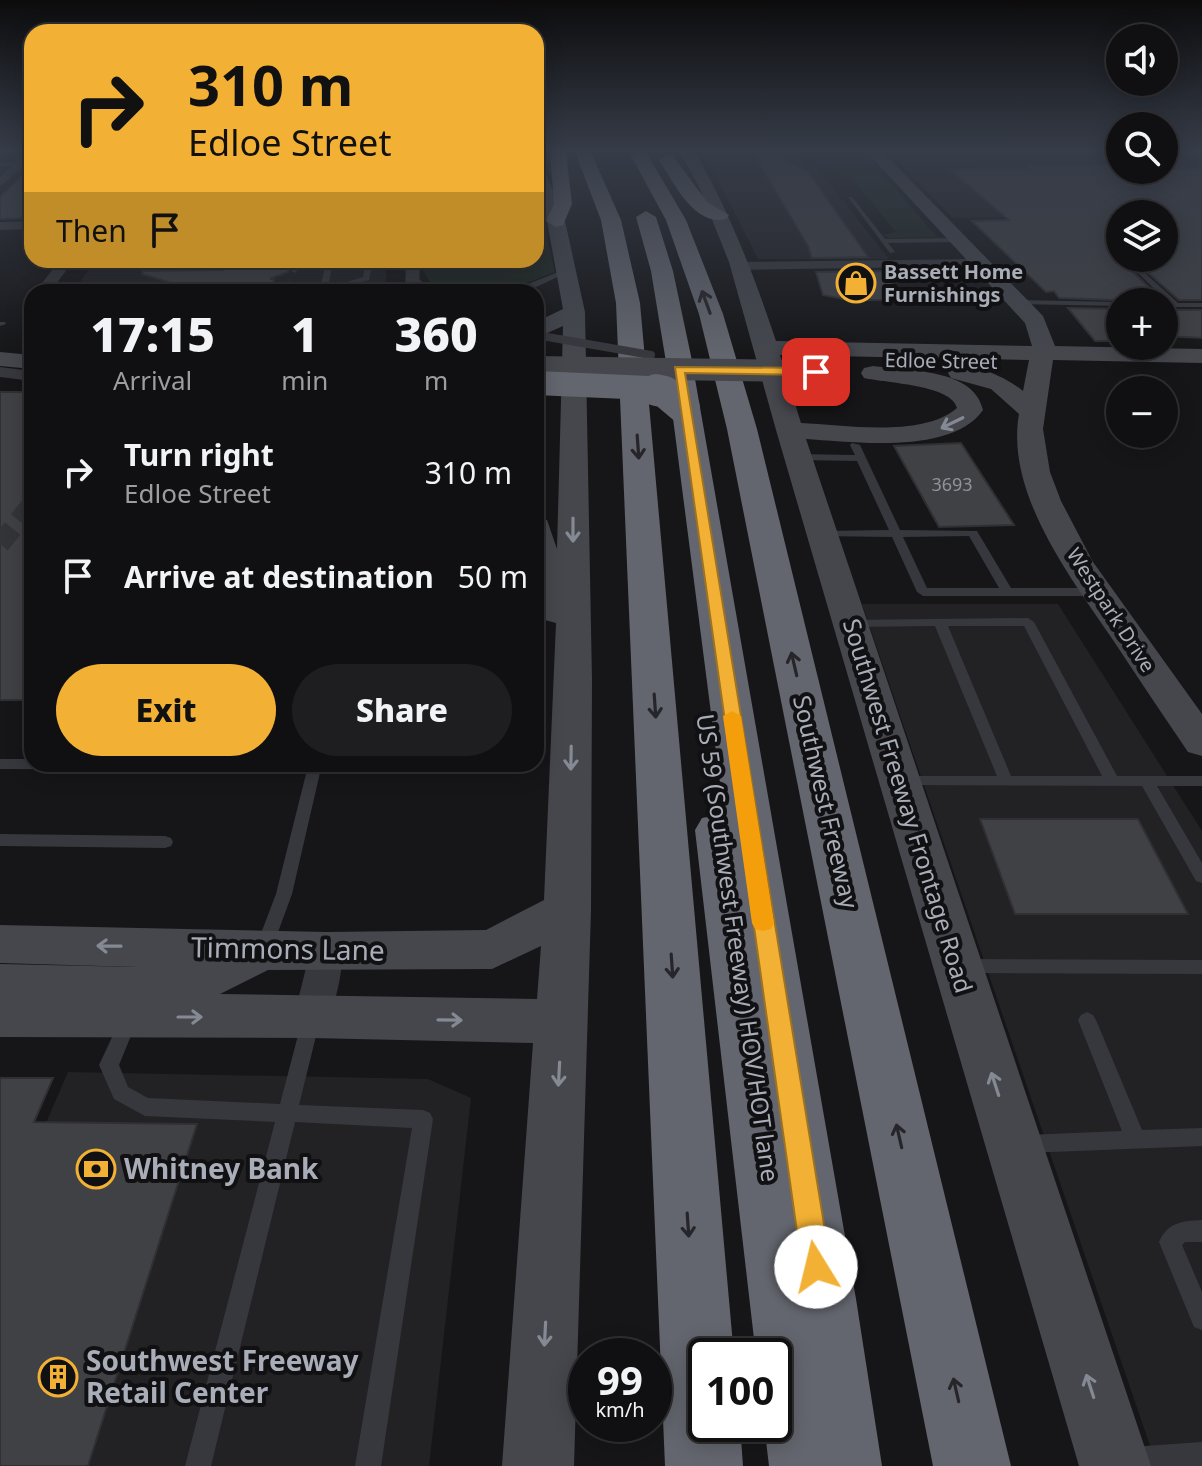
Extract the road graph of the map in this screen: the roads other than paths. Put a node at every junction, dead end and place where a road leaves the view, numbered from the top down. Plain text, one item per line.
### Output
1 (550, 220) edge
2 (611, 220) edge
3 (636, 220) edge
4 (648, 220) edge
5 (676, 220) edge
6 (721, 220) edge
7 (868, 220) edge
8 (939, 220) edge
9 (24, 230) edge
10 (0, 232) edge
11 (958, 240) junction
12 (884, 241) junction
13 (892, 252) dead end
14 (980, 263) junction
15 (738, 266) junction
16 (61, 268) edge
17 (296, 268) edge
18 (368, 268) edge
19 (295, 271) dead end
20 (566, 271) junction
21 (1140, 272) edge
22 (48, 284) edge
23 (345, 284) edge
24 (536, 284) edge
25 (1158, 288) edge
26 (1018, 302) junction
27 (1106, 304) edge
28 (1178, 305) edge
29 (1202, 305) edge
30 (574, 312) junction
31 (544, 329) edge
32 (544, 335) edge
33 (767, 348) junction
34 (544, 353) edge
35 (1202, 358) edge
36 (0, 359) edge
37 (669, 360) junction
38 (24, 361) edge
39 (1040, 363) junction
40 (544, 367) edge
41 (583, 368) junction
42 (867, 368) junction
43 (1202, 370) edge
44 (0, 372) edge
45 (544, 373) edge
46 (960, 373) junction
47 (24, 375) edge
48 (544, 383) edge
49 (684, 408) junction
50 (1033, 412) junction
51 (794, 443) junction
52 (855, 445) dead end
53 (861, 458) junction
54 (822, 534) junction
55 (896, 534) junction
56 (544, 560) edge
57 (1007, 592) junction
58 (1096, 592) junction
59 (850, 623) junction
60 (940, 623) junction
61 (573, 680) junction
62 (1202, 743) edge
63 (0, 764) edge
64 (24, 764) edge
65 (313, 772) edge
66 (900, 781) junction
67 (1006, 781) junction
68 (1112, 781) junction
69 (1202, 781) edge
70 (1147, 782) junction
71 (0, 840) edge
72 (165, 842) dead end
73 (1202, 877) edge
74 (567, 910) junction
75 (0, 944) edge
76 (264, 949) junction
77 (327, 952) junction
78 (957, 966) junction
79 (1202, 967) edge
80 (0, 985) edge
81 (0, 1015) edge
82 (312, 1016) junction
83 (129, 1018) junction
84 (1087, 1020) dead end
85 (562, 1022) junction
86 (287, 1113) junction
87 (1202, 1137) edge
88 (1136, 1140) junction
89 (1014, 1145) junction
90 (1202, 1231) edge
91 (1202, 1319) edge
92 (1202, 1454) edge
93 (1114, 1463) edge
94 (198, 1466) edge
95 (368, 1466) edge
96 (538, 1466) edge
97 (704, 1466) edge
98 (808, 1466) edge
99 (843, 1466) edge
100 (972, 1466) edge

1 - 20 main road
2 -> 97 highway
3 - 98 highway, US 59 (Southwest Freeway) HOV/HOT lane
4 - 37 highway
100 -> 5 highway, Southwest Freeway
6 - 15 main road, Southwest Freeway Frontage Road
7 - 12 lane
8 - 11 main road, Westpark Drive
9 - 10 street
11 - 12 lane
11 - 14 main road, Westpark Drive
12 - 13 lane
14 - 15 street
14 - 26 main road, Westpark Drive
15 - 33 main road, Southwest Freeway Frontage Road
16 - 22 street
17 - 19 lane
18 - 23 lane
20 - 24 lane
20 - 30 main road
21 - 25 lane
26 - 27 lane
26 - 39 main road, Westpark Drive
28 - 29 lane
30 - 31 main road
30 -> 61 main road
32 - 37 lane, bridge
33 - 39 main road
33 - 51 main road, Southwest Freeway Frontage Road
34 - 37 main road, Edloe Street, bridge
35 - 39 main road, Edloe Street
36 - 38 main road
37 - 41 main road, Edloe Street, bridge
37 - 42 main road, Edloe Street, bridge
37 - 49 highway
39 - 42 main road, Edloe Street
39 - 43 main road, Edloe Street
39 - 46 main road, Edloe Street
39 - 50 main road, Westpark Drive
40 - 41 main road, Edloe Street, bridge
41 - 45 lane, bridge
42 - 46 main road, Edloe Street
42 -> 51 main road
44 - 47 street
46 - 50 main road
48 - 49 highway, bridge
49 - 99 highway
50 - 58 main road, Westpark Drive
51 - 53 lane
51 - 54 main road, Southwest Freeway Frontage Road
52 - 53 lane
53 - 55 lane
54 - 55 lane
54 - 59 main road, Southwest Freeway Frontage Road
55 - 57 lane
55 - 57 lane
56 - 61 main road
57 - 58 lane
58 - 62 main road, Westpark Drive
59 - 60 lane
59 - 66 main road, Southwest Freeway Frontage Road
60 - 67 lane
60 - 68 lane
61 -> 74 main road
63 - 64 lane
65 - 76 lane
66 - 67 lane
66 - 78 main road, Southwest Freeway Frontage Road
67 - 68 lane
68 - 70 lane
69 - 70 lane
70 - 73 lane
71 - 72 lane
74 - 77 main road, Timmons Lane
74 - 85 main road
76 -> 75 main road, Timmons Lane
76 - 77 main road, Timmons Lane
76 - 80 main road
77 - 82 street
78 - 79 lane
89 -> 78 main road, Southwest Freeway Frontage Road
81 - 83 main road
83 -> 82 main road
82 -> 85 main road
82 - 86 lane
83 - 86 lane
84 - 88 lane
85 -> 96 main road
86 - 94 lane
86 - 95 lane
87 - 88 lane
88 - 89 lane
93 -> 89 main road, Southwest Freeway Frontage Road
90 - 91 lane
92 - 93 lane

